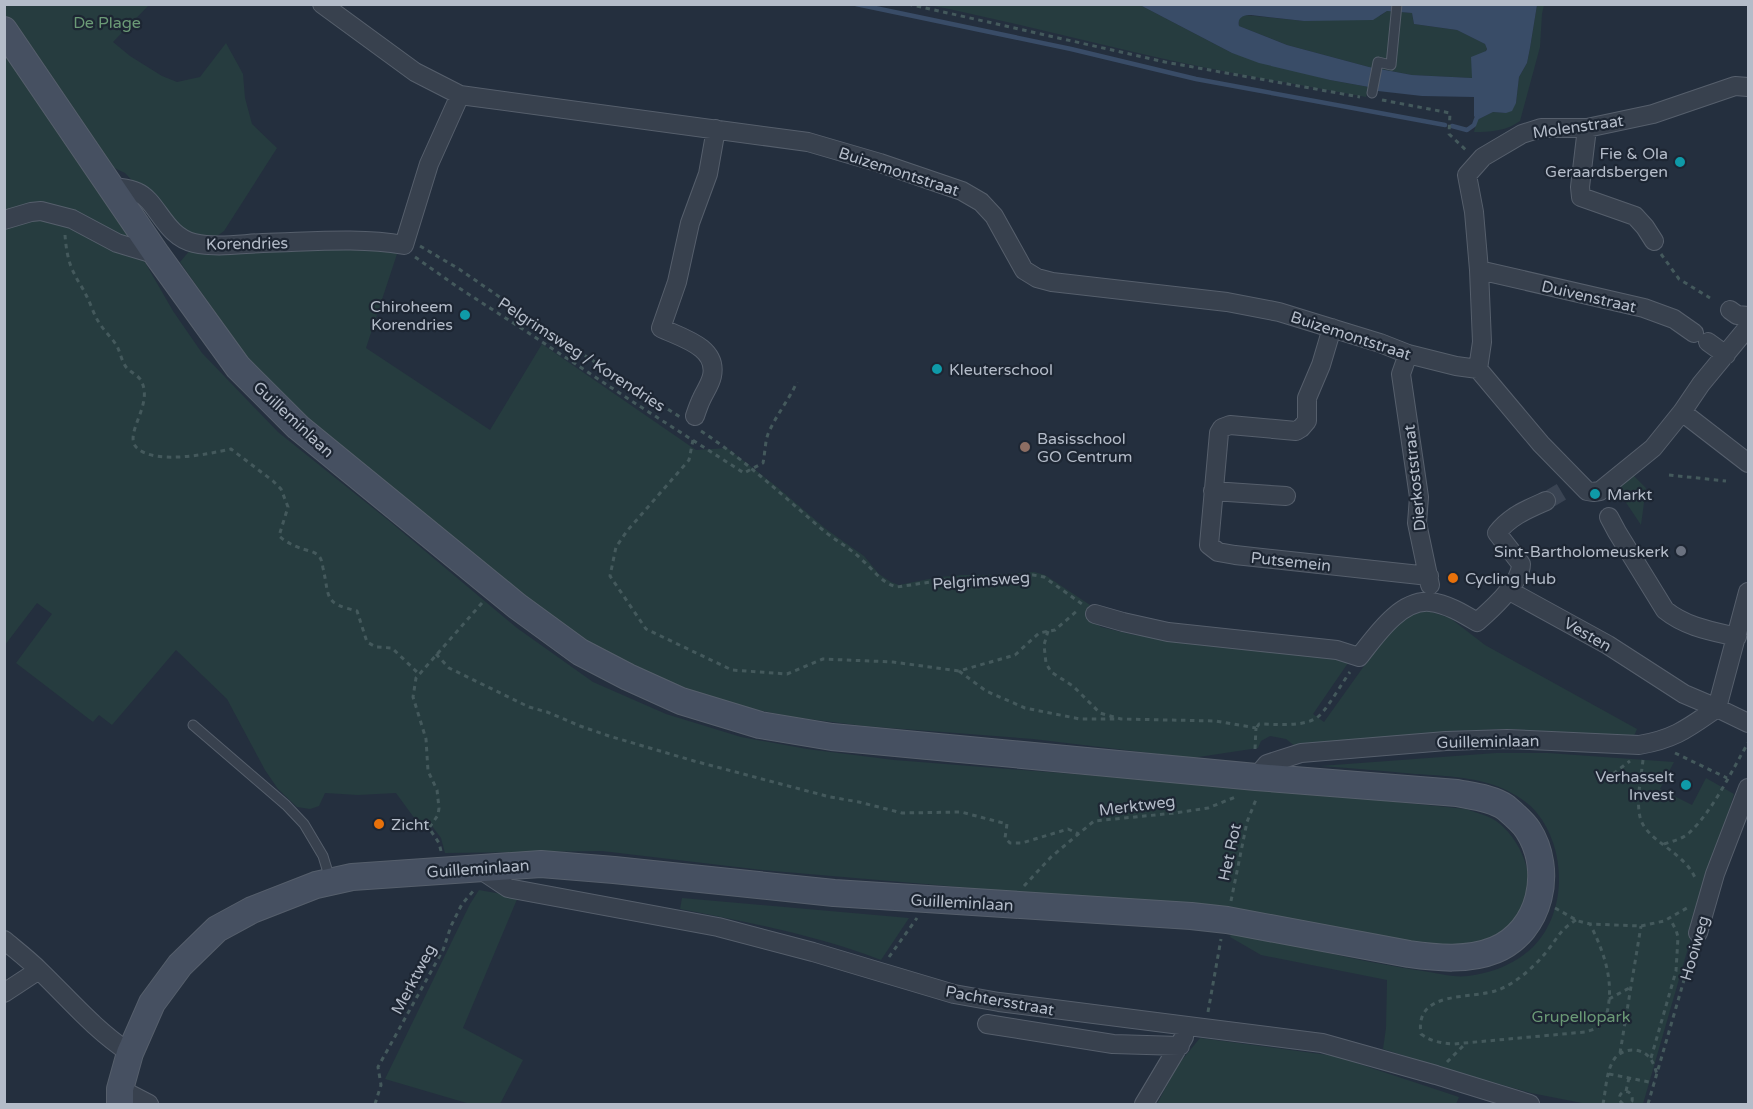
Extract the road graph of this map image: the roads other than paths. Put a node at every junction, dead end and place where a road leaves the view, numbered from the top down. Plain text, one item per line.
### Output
1 (322, 4) edge
2 (1397, 9) edge
3 (4, 30) edge
4 (1749, 87) edge
5 (460, 95) junction
6 (1376, 97) road end
7 (1587, 128) junction
8 (716, 129) junction
9 (110, 186) junction
10 (4, 220) edge
11 (1654, 241) road end
12 (158, 255) junction
13 (1479, 270) junction
14 (1730, 310) dead end
15 (1749, 316) edge
16 (1749, 327) edge
17 (1332, 328) junction
18 (1408, 354) junction
19 (1726, 355) junction
20 (1478, 369) junction
21 (1682, 412) junction
22 (693, 413) road end
23 (1749, 463) edge
24 (1213, 491) junction
25 (1286, 496) dead end
26 (1546, 501) tunnel mouth
27 (1609, 517) dead end
28 (1429, 576) junction
29 (1508, 590) junction
30 (1749, 592) edge
31 (1432, 602) junction
32 (1089, 610) road end
33 (1746, 612) edge
34 (1737, 637) junction
35 (1717, 708) junction
36 (1749, 723) edge
37 (193, 725) dead end
38 (1256, 789) junction
39 (1747, 790) edge
40 (478, 868) junction
41 (330, 882) junction
42 (1698, 933) road end
43 (4, 940) edge
44 (39, 970) junction
45 (4, 993) edge
46 (987, 1023) dead end
47 (1189, 1027) junction
48 (1180, 1046) junction
49 (130, 1053) junction
50 (120, 1097) edge
51 (149, 1104) edge
52 (1144, 1104) edge
53 (1530, 1104) edge

1 - 5 street, Buizemontstraat
2 - 6 lane
3 - 9 main road, Guilleminlaan
4 - 7 street, Molenstraat
5 - 8 street, Buizemontstraat
5 - 9 street, Korendries
7 - 11 street
7 - 13 street, Molenstraat
8 - 17 street, Buizemontstraat
8 - 22 street
9 - 12 main road, Guilleminlaan
10 - 12 street
12 - 38 main road, Guilleminlaan
13 - 19 street, Duivenstraat
13 - 20 street
14 - 15 street
16 - 19 street
17 - 18 street, Buizemontstraat
17 - 24 street, Putsemein
18 - 20 street, Buizemontstraat
18 - 28 street, Dierkoststraat
19 - 21 street
20 - 21 street
21 - 23 street
24 - 25 street
24 - 28 street, Putsemein
26 - 29 street
27 - 34 street
28 - 31 street, Dierkoststraat
29 - 31 street
29 - 35 street, Vesten
30 - 33 street
31 - 32 street
33 - 34 street
34 - 35 street
35 - 36 street, Vesten
35 - 38 street, Guilleminlaan
37 - 41 lane
38 - 40 main road, Guilleminlaan
39 - 42 street, Hooiweg
40 - 41 main road, Guilleminlaan
40 - 47 street, Pachtersstraat
41 - 49 main road, Guilleminlaan
43 - 44 street
44 - 45 street
44 - 49 street
46 - 48 street, Pachtersstraat
47 - 48 street
47 - 53 street, Pachtersstraat
48 - 52 street
49 - 50 main road, Guilleminlaan
50 - 51 street

